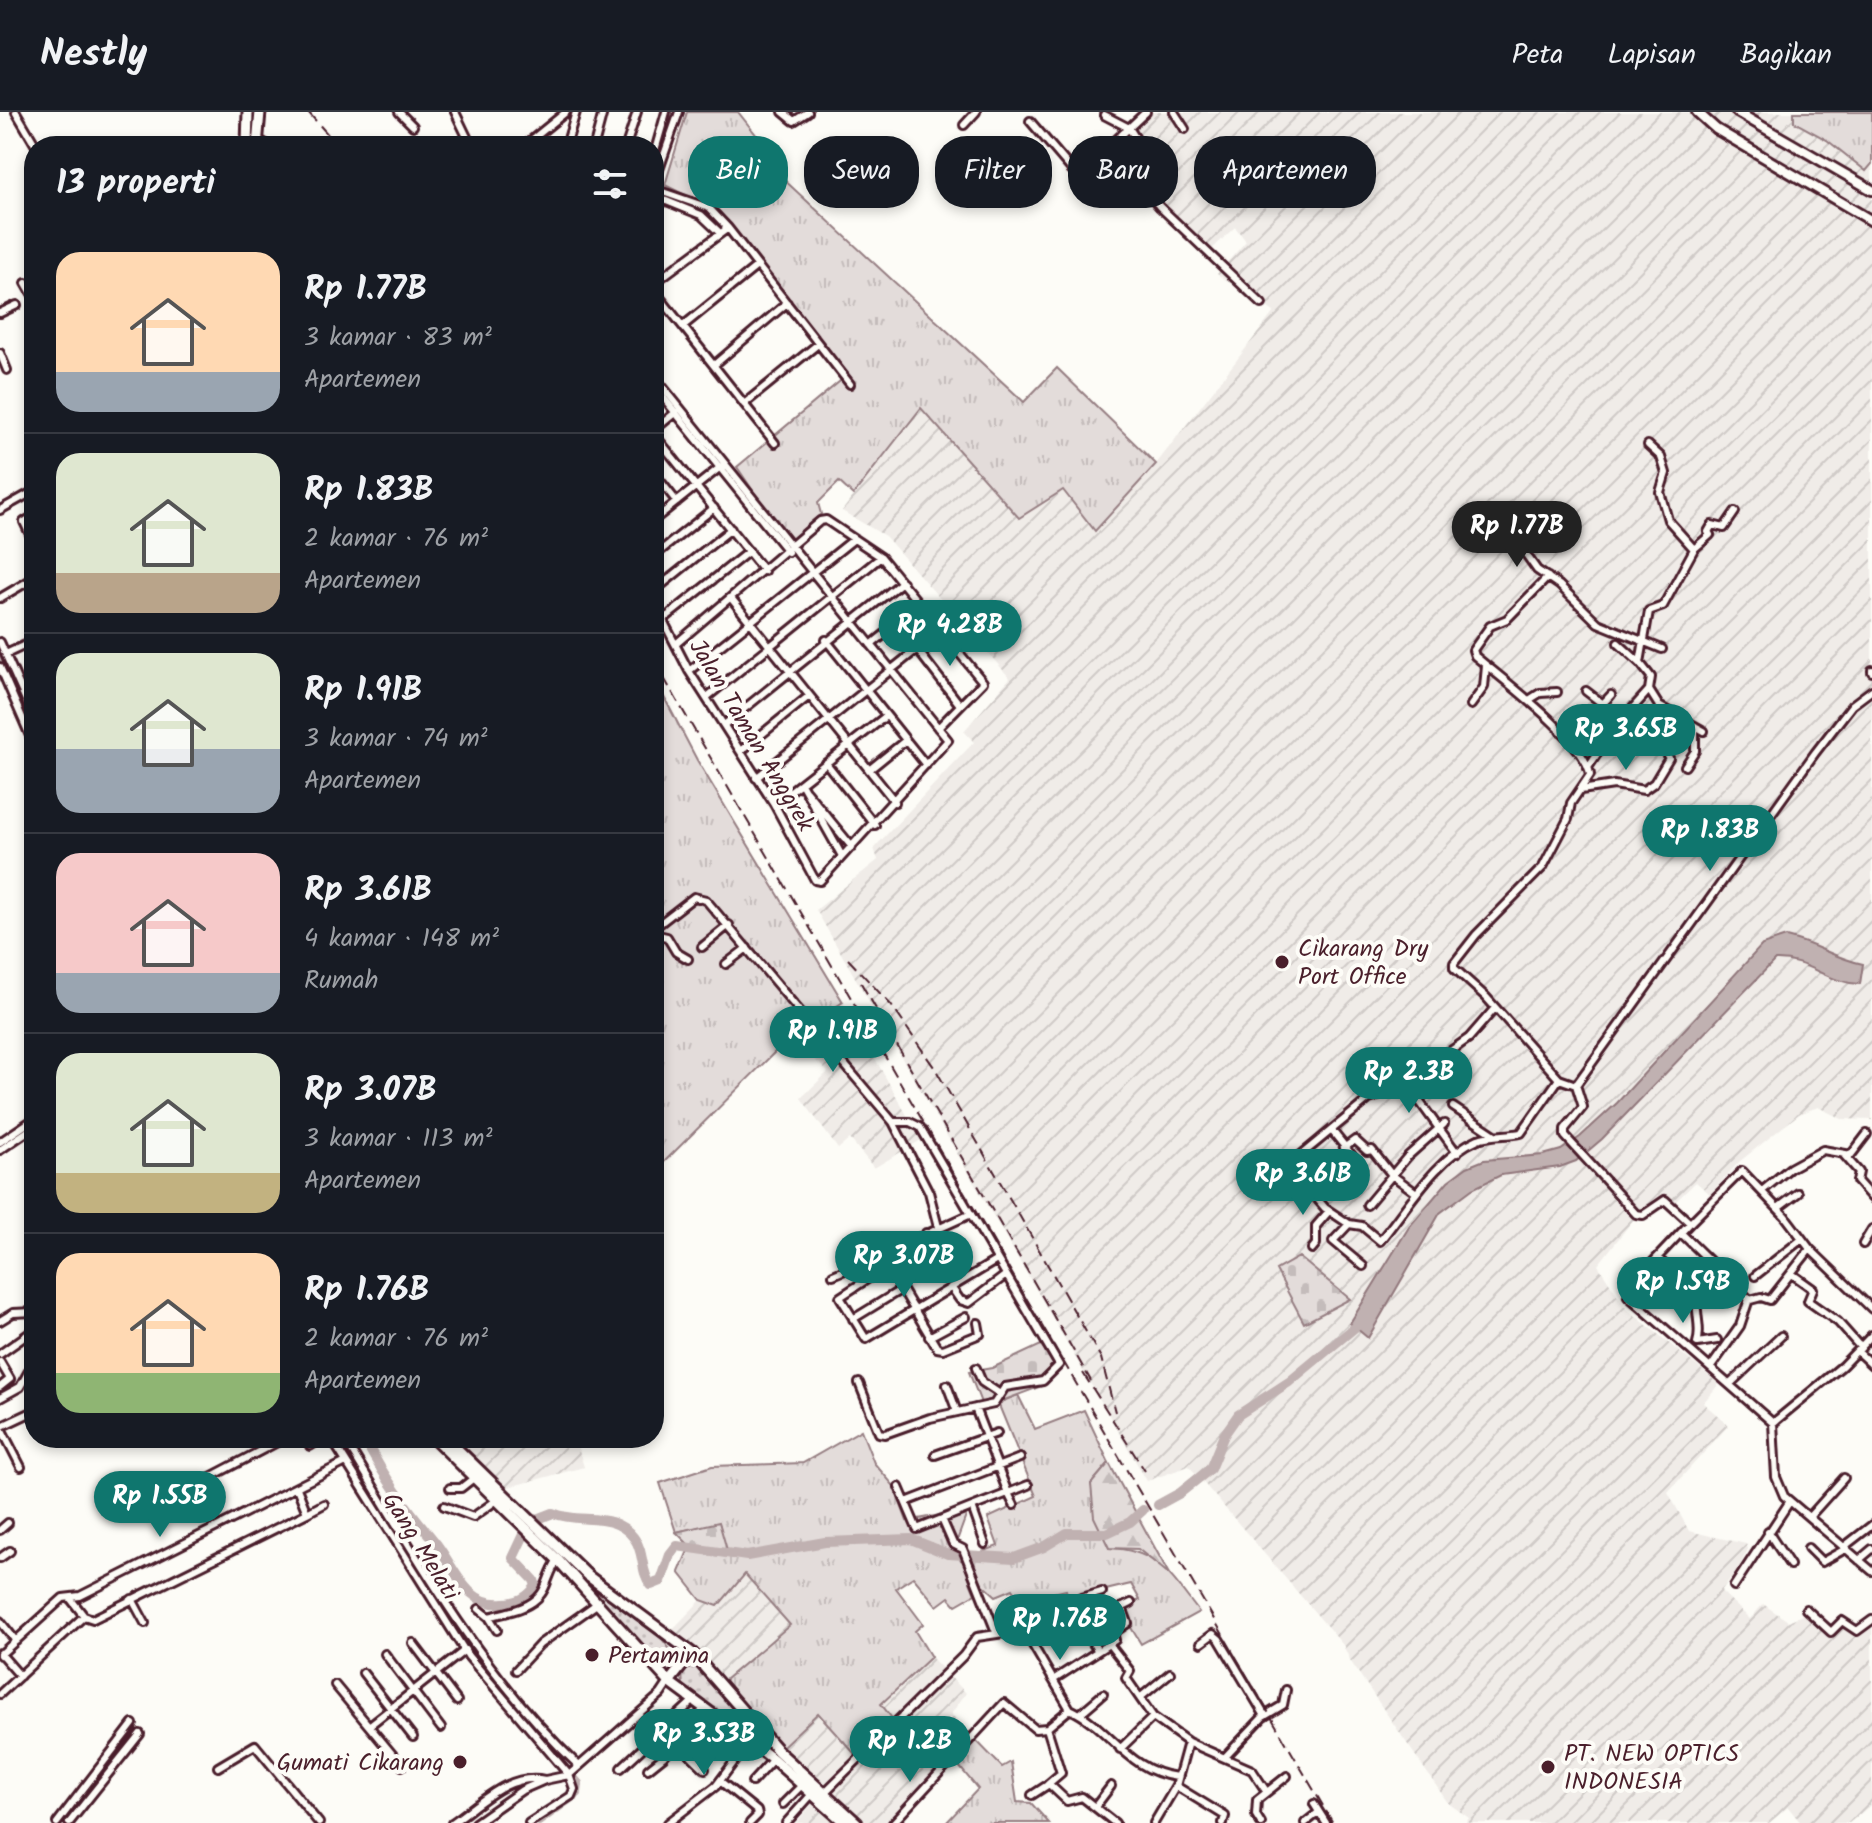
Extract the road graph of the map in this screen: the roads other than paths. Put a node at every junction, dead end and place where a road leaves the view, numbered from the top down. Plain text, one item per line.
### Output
1 (16, 112) edge
2 (248, 112) edge
3 (260, 112) edge
4 (399, 112) edge
5 (566, 112) edge
6 (576, 112) edge
7 (603, 112) edge
8 (637, 112) edge
9 (666, 112) edge
10 (679, 112) edge
11 (783, 112) edge
12 (808, 112) edge
13 (976, 112) edge
14 (1146, 112) edge
15 (1174, 112) edge
16 (1697, 112) edge
17 (1737, 112) edge
18 (457, 113) edge
19 (1104, 115) dead end
20 (1030, 121) dead end
21 (964, 125) dead end
22 (413, 126) dead end
23 (1129, 128) junction
24 (1185, 129) dead end
25 (30, 136) edge
26 (247, 136) edge
27 (258, 136) edge
28 (467, 136) edge
29 (536, 136) edge
30 (569, 136) edge
31 (597, 136) edge
32 (629, 136) edge
33 (659, 136) edge
34 (1120, 136) edge
35 (1134, 136) edge
36 (664, 156) edge
37 (1068, 165) edge
38 (664, 190) edge
39 (1872, 190) edge
40 (664, 200) edge
41 (1161, 208) edge
42 (1872, 221) edge
43 (728, 228) junction
44 (720, 233) junction
45 (757, 266) junction
46 (664, 275) edge
47 (664, 302) edge
48 (787, 303) junction
49 (1262, 304) dead end
50 (17, 305) dead end
51 (0, 313) edge
52 (683, 326) junction
53 (818, 344) junction
54 (0, 353) edge
55 (714, 365) junction
56 (7, 370) dead end
57 (850, 384) dead end
58 (664, 391) edge
59 (664, 396) edge
60 (744, 404) junction
61 (678, 411) junction
62 (664, 423) edge
63 (775, 443) dead end
64 (664, 445) edge
65 (1648, 445) dead end
66 (722, 465) junction
67 (664, 486) edge
68 (696, 486) junction
69 (24, 497) edge
70 (677, 502) junction
71 (714, 508) junction
72 (0, 510) edge
73 (664, 512) edge
74 (1735, 512) dead end
75 (731, 529) junction
76 (854, 539) junction
77 (1528, 544) dead end
78 (664, 548) edge
79 (1694, 549) junction
80 (790, 550) junction
81 (749, 551) junction
82 (881, 557) junction
83 (764, 571) junction
84 (812, 572) junction
85 (1548, 577) junction
86 (902, 582) junction
87 (664, 583) edge
88 (24, 584) edge
89 (832, 597) junction
90 (0, 598) edge
91 (731, 598) junction
92 (921, 605) junction
93 (664, 619) joint
94 (851, 620) junction
95 (750, 622) junction
96 (941, 630) junction
97 (1642, 639) junction
98 (826, 640) junction
99 (0, 642) edge
100 (677, 643) junction
101 (1618, 643) dead end
102 (871, 645) junction
103 (24, 646) edge
104 (770, 647) junction
105 (916, 648) junction
106 (1662, 649) dead end
107 (6, 654) junction
108 (1637, 659) junction
109 (4, 666) edge
110 (1486, 666) junction
111 (891, 670) junction
112 (689, 671) junction
113 (790, 672) junction
114 (866, 690) junction
115 (1649, 690) junction
116 (1872, 690) edge
117 (1586, 691) dead end
118 (1557, 692) dead end
119 (1611, 695) dead end
120 (809, 696) junction
121 (707, 697) junction
122 (1529, 700) junction
123 (24, 701) edge
124 (1603, 704) junction
125 (960, 705) junction
126 (1471, 705) dead end
127 (1632, 709) dead end
128 (886, 716) junction
129 (24, 719) edge
130 (829, 720) junction
131 (724, 725) junction
132 (1695, 726) junction
133 (938, 728) junction
134 (1560, 731) junction
135 (1704, 731) dead end
136 (1611, 733) dead end
137 (906, 740) junction
138 (849, 745) junction
139 (1660, 745) dead end
140 (741, 751) junction
141 (826, 763) junction
142 (926, 765) junction
143 (1589, 766) junction
144 (1685, 766) dead end
145 (869, 770) junction
146 (756, 778) junction
147 (801, 783) junction
148 (1581, 790) junction
149 (806, 791) junction
150 (895, 802) junction
151 (774, 804) junction
152 (875, 825) junction
153 (852, 847) junction
154 (842, 856) junction
155 (664, 923) edge
156 (729, 925) junction
157 (664, 936) edge
158 (702, 947) dead end
159 (747, 948) junction
160 (688, 959) dead end
161 (726, 964) dead end
162 (1495, 1008) junction
163 (1559, 1079) junction
164 (1406, 1083) junction
165 (1576, 1085) junction
166 (1453, 1107) dead end
167 (893, 1122) junction
168 (1444, 1124) dead end
169 (24, 1126) edge
170 (1437, 1129) junction
171 (1333, 1132) junction
172 (24, 1134) edge
173 (1867, 1134) dead end
174 (1495, 1135) junction
175 (0, 1142) edge
176 (1344, 1148) junction
177 (0, 1150) edge
178 (1457, 1153) junction
179 (1844, 1155) junction
180 (1356, 1162) junction
181 (1362, 1168) dead end
182 (1343, 1171) dead end
183 (1392, 1175) junction
184 (1762, 1191) junction
185 (1415, 1192) junction
186 (1798, 1193) dead end
187 (1872, 1198) edge
188 (1367, 1205) dead end
189 (1778, 1208) junction
190 (1329, 1211) junction
191 (971, 1214) junction
192 (1690, 1223) junction
193 (1349, 1224) junction
194 (938, 1227) junction
195 (1872, 1229) edge
196 (926, 1233) junction
197 (1681, 1233) junction
198 (1802, 1239) junction
199 (1863, 1244) dead end
200 (1312, 1249) dead end
201 (1810, 1249) junction
202 (883, 1254) junction
203 (1658, 1258) junction
204 (997, 1260) junction
205 (889, 1265) junction
206 (1363, 1266) dead end
207 (936, 1267) dead end
208 (1792, 1274) junction
209 (833, 1275) dead end
210 (1006, 1275) junction
211 (1755, 1276) dead end
212 (951, 1287) junction
213 (902, 1289) junction
214 (1749, 1299) junction
215 (1872, 1309) edge
216 (915, 1310) junction
217 (24, 1312) edge
218 (966, 1317) dead end
219 (853, 1319) junction
220 (0, 1321) edge
221 (978, 1323) dead end
222 (1872, 1335) edge
223 (1781, 1336) dead end
224 (24, 1337) edge
225 (929, 1337) junction
226 (1717, 1340) dead end
227 (1697, 1343) junction
228 (1860, 1350) junction
229 (1691, 1351) junction
230 (0, 1354) edge
231 (0, 1362) edge
232 (1872, 1365) edge
233 (1711, 1367) junction
234 (976, 1368) dead end
235 (24, 1380) edge
236 (859, 1383) dead end
237 (1730, 1384) junction
238 (947, 1385) dead end
239 (0, 1387) edge
240 (1000, 1394) junction
241 (0, 1398) edge
242 (975, 1408) junction
243 (957, 1412) junction
244 (24, 1416) edge
245 (1773, 1423) junction
246 (1, 1428) edge
247 (997, 1433) dead end
248 (986, 1435) junction
249 (266, 1448) edge
250 (337, 1448) edge
251 (349, 1448) edge
252 (445, 1448) edge
253 (455, 1448) edge
254 (935, 1455) dead end
255 (1020, 1458) dead end
256 (346, 1462) junction
257 (998, 1466) junction
258 (21, 1467) dead end
259 (475, 1477) junction
260 (1844, 1478) dead end
261 (364, 1480) junction
262 (1028, 1485) dead end
263 (899, 1487) dead end
264 (297, 1488) junction
265 (450, 1488) dead end
266 (1008, 1493) junction
267 (497, 1500) junction
268 (1790, 1501) junction
269 (906, 1502) junction
270 (161, 1503) dead end
271 (324, 1504) dead end
272 (1014, 1505) dead end
273 (444, 1506) dead end
274 (972, 1507) junction
275 (307, 1513) junction
276 (517, 1514) junction
277 (1810, 1516) junction
278 (942, 1519) junction
279 (8, 1523) dead end
280 (1872, 1525) edge
281 (0, 1530) edge
282 (1768, 1532) junction
283 (540, 1536) junction
284 (985, 1544) dead end
285 (1846, 1547) junction
286 (1808, 1548) dead end
287 (1872, 1549) edge
288 (10, 1551) dead end
289 (0, 1558) edge
290 (558, 1560) junction
291 (1859, 1560) junction
292 (1790, 1565) dead end
293 (1872, 1571) edge
294 (1734, 1586) dead end
295 (1102, 1592) dead end
296 (70, 1598) junction
297 (132, 1599) junction
298 (598, 1603) junction
299 (1131, 1603) dead end
300 (1122, 1607) junction
301 (479, 1609) dead end
302 (1806, 1609) dead end
303 (445, 1610) junction
304 (1074, 1614) junction
305 (84, 1616) junction
306 (489, 1617) junction
307 (1872, 1620) edge
308 (0, 1621) edge
309 (145, 1623) dead end
310 (1082, 1628) junction
311 (497, 1630) dead end
312 (1024, 1630) junction
313 (996, 1632) junction
314 (16, 1641) junction
315 (413, 1643) dead end
316 (1201, 1643) dead end
317 (1109, 1644) junction
318 (1098, 1651) junction
319 (471, 1653) junction
320 (692, 1653) junction
321 (0, 1654) edge
322 (385, 1654) dead end
323 (516, 1670) dead end
324 (363, 1673) dead end
325 (436, 1673) junction
326 (1170, 1673) dead end
327 (20, 1676) junction
328 (1053, 1680) junction
329 (669, 1682) junction
330 (335, 1685) dead end
331 (501, 1689) junction
332 (1286, 1690) dead end
333 (413, 1691) junction
334 (0, 1694) edge
335 (1103, 1694) dead end
336 (1141, 1697) junction
337 (457, 1701) dead end
338 (692, 1702) junction
339 (391, 1708) junction
340 (1070, 1709) junction
341 (703, 1710) junction
342 (1082, 1712) junction
343 (1265, 1716) junction
344 (1153, 1717) junction
345 (133, 1724) dead end
346 (370, 1725) junction
347 (441, 1728) dead end
348 (1047, 1728) junction
349 (140, 1734) dead end
350 (413, 1737) dead end
351 (675, 1740) junction
352 (749, 1742) junction
353 (1188, 1742) junction
354 (1120, 1749) junction
355 (1226, 1756) junction
356 (773, 1759) junction
357 (402, 1766) dead end
358 (218, 1767) dead end
359 (578, 1767) junction
360 (621, 1768) dead end
361 (648, 1769) dead end
362 (705, 1769) dead end
363 (93, 1774) junction
364 (570, 1775) junction
365 (1287, 1776) dead end
366 (1177, 1777) junction
367 (545, 1780) junction
368 (103, 1781) junction
369 (720, 1781) junction
370 (752, 1782) dead end
371 (1048, 1784) junction
372 (802, 1785) junction
373 (1111, 1786) dead end
374 (1176, 1786) junction
375 (1266, 1791) junction
376 (824, 1793) junction
377 (812, 1794) junction
378 (1032, 1795) dead end
379 (783, 1804) dead end
380 (1314, 1804) dead end
381 (1095, 1807) junction
382 (1319, 1812) junction
383 (57, 1823) edge
384 (69, 1823) edge
385 (319, 1823) edge
386 (452, 1823) edge
387 (475, 1823) edge
388 (529, 1823) edge
389 (668, 1823) edge
390 (750, 1823) edge
391 (786, 1823) edge
392 (845, 1823) edge
393 (857, 1823) edge
394 (893, 1823) edge
395 (1115, 1823) edge
396 (1154, 1823) edge
397 (1223, 1823) edge
398 (1261, 1823) edge
399 (1305, 1823) edge
400 (1326, 1823) edge

1 - 25 street
2 - 26 highway
3 - 27 highway
4 - 22 street
5 - 29 street
6 - 30 street
7 - 31 street
8 - 32 street
9 - 33 street
10 - 36 street
11 - 12 street
13 - 21 street
14 - 23 street
15 - 24 street
16 - 42 main road
17 - 39 main road
18 - 28 street
19 - 23 street
20 - 37 street
23 - 34 street
23 - 35 street
38 - 43 street
40 - 44 street
41 - 49 street
43 - 44 street
43 - 45 street
44 - 46 street
45 - 48 street
45 - 52 street
47 - 52 street
48 - 53 street
48 - 55 street
50 - 51 street
52 - 55 street
53 - 57 street
53 - 60 street
54 - 56 street
55 - 60 street
58 - 61 street
59 - 61 street
60 - 63 street
61 - 62 street
61 - 66 street
64 - 68 street
65 - 79 street
66 - 68 street
66 - 80 street
67 - 70 street
68 - 70 street
68 - 71 street
69 - 72 street
70 - 73 street
71 - 75 street
71 - 78 street
74 - 79 street
75 - 81 street
75 - 87 street
76 - 80 street
76 - 82 street
76 - 84 street
77 - 85 street
79 - 97 street
80 - 83 street
80 - 84 street
81 - 83 street
81 - 93 street
82 - 86 street
82 - 89 street
83 - 91 street
84 - 89 street
84 - 95 street
85 - 97 street
85 - 110 street
86 - 92 street
86 - 94 street
88 - 90 street
89 - 94 street
89 - 104 street
91 - 95 street
91 - 100 street
92 - 96 street
92 - 102 street
93 - 100 street, Jalan Taman Anggrek
94 - 98 street
94 - 102 street
95 - 104 street
95 - 112 street
96 - 105 street
96 - 125 street
97 - 106 street
97 - 108 street
98 - 113 street
98 - 114 street
99 - 107 street
100 - 112 street, Jalan Taman Anggrek
101 - 108 street
102 - 111 street
103 - 107 street
104 - 113 street
104 - 121 street
105 - 111 street
105 - 125 street
107 - 109 street
108 - 115 street
109 - 123 street
109 - 129 street
110 - 122 street
110 - 126 street
111 - 114 street
111 - 133 street
112 - 121 street, Jalan Taman Anggrek
113 - 120 street
113 - 131 street
114 - 128 street
114 - 130 street
115 - 127 street
115 - 132 street
116 - 165 street
117 - 124 street
118 - 122 street
119 - 124 street
120 - 130 street
120 - 140 street
121 - 131 street, Jalan Taman Anggrek
122 - 134 street
124 - 134 street
125 - 133 street
128 - 137 street
128 - 138 street
130 - 138 street
130 - 146 street
131 - 140 street, Jalan Taman Anggrek
132 - 135 street
132 - 144 street
133 - 142 street
134 - 143 street
136 - 143 street
137 - 142 street
137 - 145 street
138 - 141 street
138 - 145 street
139 - 148 street
140 - 146 street, Jalan Taman Anggrek
141 - 147 street
141 - 152 street
142 - 150 street
143 - 148 street
145 - 150 street
146 - 151 street, Jalan Taman Anggrek
147 - 149 street
147 - 151 street
148 - 162 street
149 - 153 street
149 - 154 street
150 - 152 street
151 - 154 street, Jalan Taman Anggrek
152 - 153 street
153 - 154 street
155 - 156 street
156 - 158 street
156 - 159 street
157 - 160 street
159 - 161 street
159 - 167 street
162 - 163 street
162 - 164 street
163 - 165 street
163 - 174 street
164 - 170 street
164 - 171 street
165 - 192 street
166 - 174 street
167 - 191 street
167 - 194 street
168 - 170 street
169 - 175 street
170 - 178 street
170 - 183 street
171 - 176 street
171 - 190 street
172 - 177 street
173 - 179 street
174 - 178 street
176 - 180 street
176 - 183 street
178 - 185 street
179 - 184 street
179 - 187 street
180 - 181 street
180 - 182 street
183 - 185 street
183 - 188 street
184 - 189 street
184 - 192 street
185 - 193 street
186 - 189 street
189 - 198 street
190 - 193 street
190 - 200 street
191 - 194 street
191 - 204 street
192 - 197 street
193 - 206 street
194 - 196 street
195 - 199 street
196 - 202 street
196 - 207 street
197 - 203 street
197 - 214 street
198 - 201 street
198 - 211 street
201 - 208 street
201 - 215 street
202 - 205 street
202 - 209 street
203 - 227 street
203 - 229 street
204 - 210 street
204 - 212 street
205 - 213 street
205 - 219 street
208 - 214 street
208 - 228 street
210 - 212 street
210 - 240 street
212 - 216 street
213 - 216 street
213 - 219 street
214 - 233 street
216 - 219 street
216 - 225 street
217 - 220 street
218 - 225 street
221 - 225 street
222 - 228 street
223 - 237 street
224 - 230 street
226 - 227 street
227 - 229 street
228 - 232 street
228 - 245 street
229 - 233 street
231 - 239 street
233 - 237 street
234 - 240 street
235 - 241 street
236 - 243 street
237 - 245 street
238 - 243 street
240 - 242 street
242 - 243 street
242 - 248 street
244 - 246 street
245 - 268 street
246 - 258 street
247 - 248 street
248 - 254 street
248 - 257 street
249 - 270 street
250 - 256 street, Gang Melati
251 - 261 street
252 - 259 highway
253 - 276 highway
255 - 257 street
256 - 261 street, Gang Melati
256 - 264 street
257 - 266 street
257 - 269 street
259 - 265 street
259 - 267 highway
260 - 277 street
261 - 303 street, Gang Melati
262 - 266 street
263 - 269 street
264 - 275 street
264 - 296 street
266 - 272 street
266 - 274 street
267 - 273 street
267 - 276 highway
268 - 277 street
268 - 282 street
269 - 278 street
271 - 275 street
274 - 278 street
274 - 284 street
275 - 297 street
276 - 283 highway
277 - 285 street
278 - 313 street
279 - 281 street
280 - 285 street
282 - 292 street
282 - 294 street
283 - 290 highway
283 - 320 highway
285 - 286 street
285 - 291 street
287 - 291 street
288 - 289 street
290 - 298 highway
290 - 306 street
291 - 293 street
295 - 304 street
296 - 305 street
296 - 314 street
297 - 305 street
297 - 309 street
298 - 323 street
298 - 329 highway
299 - 300 street
300 - 310 street
300 - 317 street
301 - 306 street
302 - 307 street
303 - 319 street
303 - 319 street, Gang Melati
304 - 310 street
304 - 312 street
305 - 327 street
306 - 311 street
308 - 314 street
310 - 318 street
312 - 313 street
312 - 328 street
313 - 376 street
314 - 321 street
315 - 325 street
316 - 343 street
317 - 318 street
317 - 336 street
318 - 328 street
319 - 325 street
319 - 331 street
320 - 329 highway
320 - 376 highway
321 - 327 street
322 - 333 street
324 - 339 street
325 - 333 street
325 - 337 street
326 - 336 street
327 - 334 street
328 - 340 street
329 - 338 highway
329 - 359 street
330 - 346 street
331 - 359 street
331 - 364 street
332 - 343 street
333 - 339 street
333 - 347 street
335 - 342 street
336 - 344 street
338 - 341 highway
338 - 360 street
339 - 346 street
339 - 350 street
340 - 342 street
340 - 348 street
341 - 351 street
341 - 352 highway
342 - 354 street
343 - 355 street
344 - 353 street
344 - 354 street
345 - 363 street
346 - 357 street
348 - 371 street
348 - 394 street
349 - 368 street
351 - 361 street
351 - 362 street
352 - 356 highway
352 - 369 street
353 - 355 street
353 - 366 street
354 - 366 street
355 - 375 street
356 - 370 street
356 - 372 highway
358 - 385 street
359 - 364 street
363 - 368 street
363 - 383 street
364 - 367 street
364 - 388 street
365 - 375 street
366 - 374 street
367 - 386 street
367 - 387 street
368 - 384 street
369 - 389 street
369 - 390 street
371 - 378 street
371 - 381 street
372 - 377 highway
372 - 379 street
373 - 381 street
374 - 396 street
374 - 397 street
375 - 398 street
376 - 393 highway
377 - 391 street
377 - 392 highway
380 - 382 street
381 - 395 street
382 - 399 street
382 - 400 street

